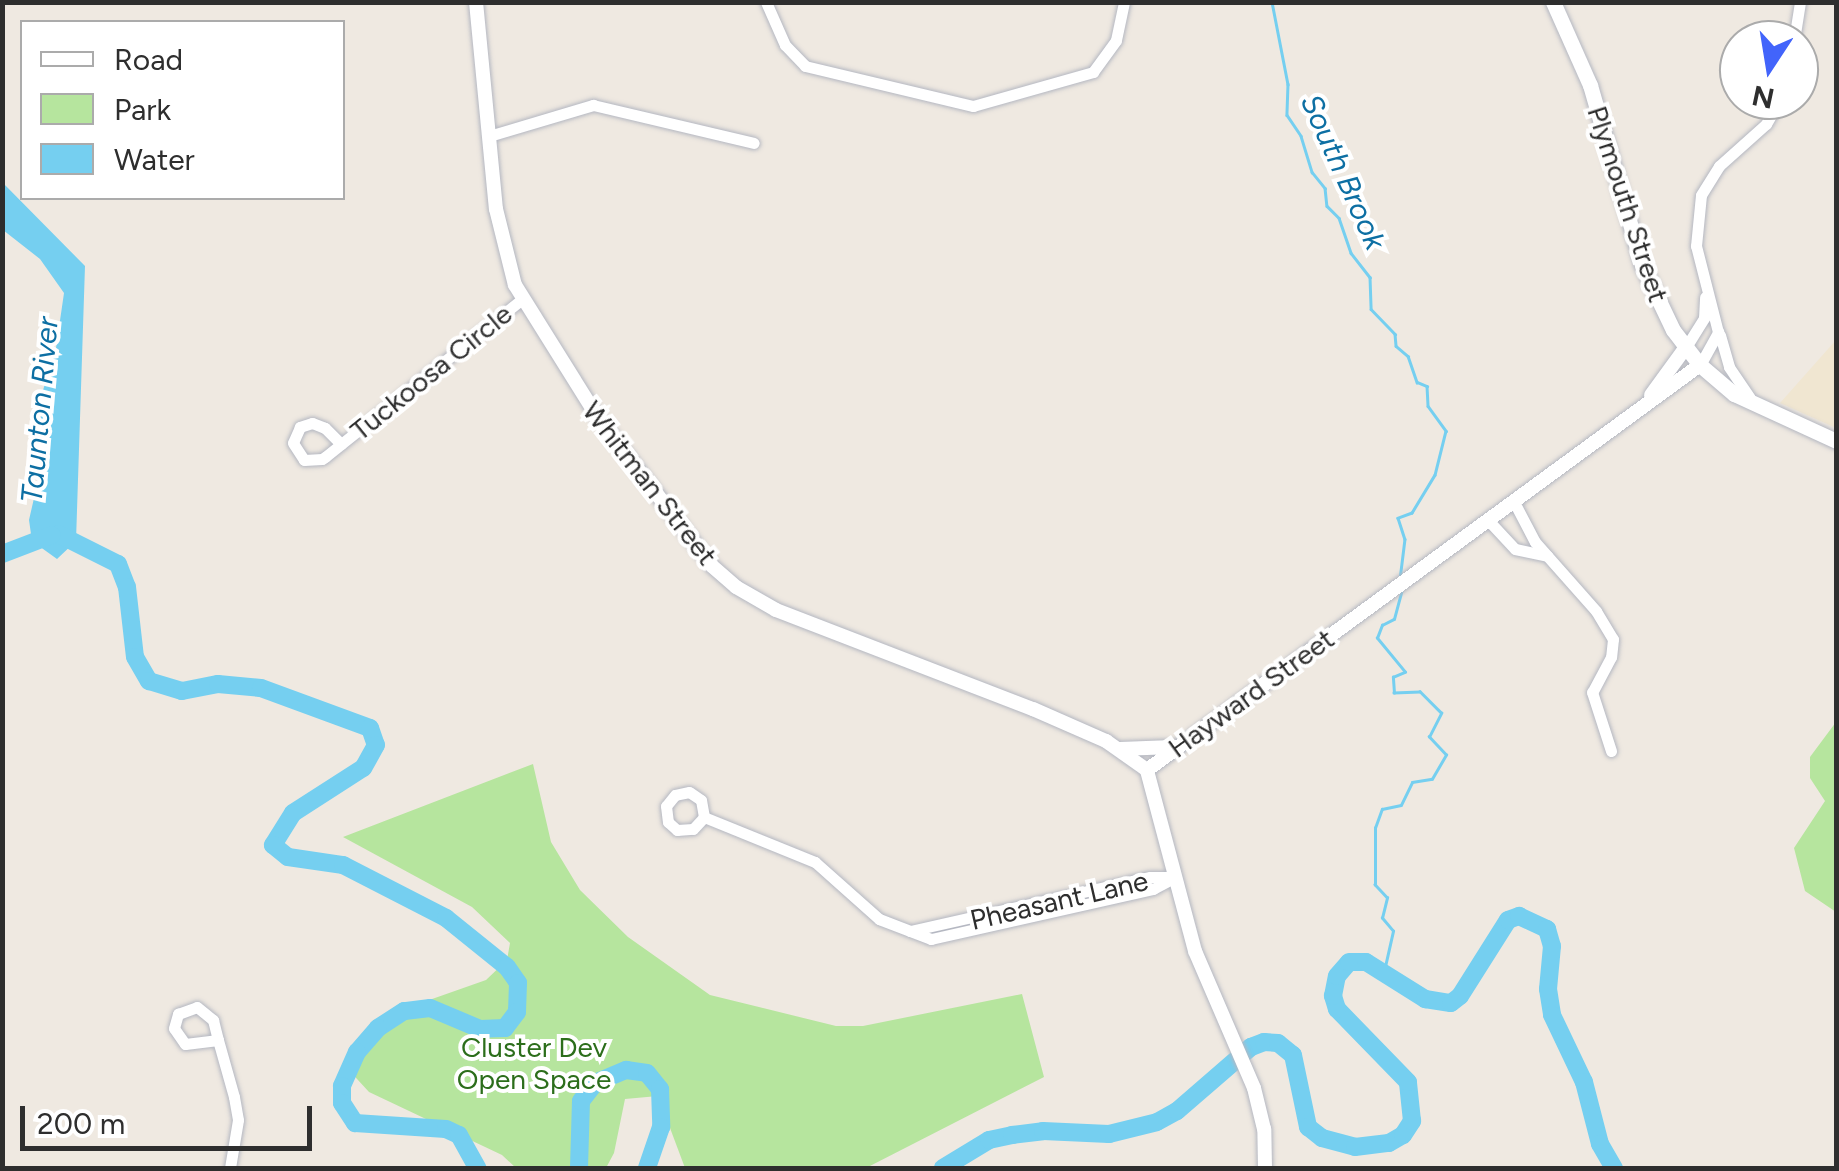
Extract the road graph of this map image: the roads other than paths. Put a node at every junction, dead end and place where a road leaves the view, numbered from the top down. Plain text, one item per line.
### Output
1 (476, 2) edge
2 (766, 2) edge
3 (1124, 2) edge
4 (1553, 2) edge
5 (1768, 120) edge
6 (489, 136) junction
7 (754, 143) dead end
8 (1705, 288) junction
9 (522, 299) junction
10 (1715, 315) junction
11 (1686, 347) junction
12 (1700, 364) junction
13 (1645, 402) junction
14 (1760, 409) junction
15 (1836, 441) edge
16 (340, 444) dead end
17 (1513, 500) junction
18 (1487, 519) junction
19 (1547, 556) junction
20 (1175, 747) junction
21 (1119, 749) junction
22 (1611, 751) dead end
23 (1147, 770) junction
24 (704, 817) dead end
25 (1174, 878) junction
26 (218, 1040) dead end
27 (230, 1168) edge
28 (1265, 1168) edge

1 - 6 street, Whitman Street
2 - 3 street
4 - 11 main road, Plymouth Street
5 - 8 street
6 - 7 street
6 - 9 street, Whitman Street
8 - 10 street
8 - 11 street
9 - 16 street, Tuckoosa Circle
9 - 21 street, Whitman Street
10 - 12 street
10 - 14 street
11 - 12 main road, Plymouth Street
11 - 13 street, Hayward Street
12 - 13 street, Hayward Street
12 - 14 main road, Plymouth Street
13 - 17 street, Hayward Street
14 - 15 main road, Plymouth Street
17 - 18 street, Hayward Street
17 - 19 street
18 - 19 street
18 - 20 street, Hayward Street
19 - 22 street
20 - 21 street
20 - 23 street, Hayward Street
21 - 23 street, Whitman Street
23 - 25 street, Hayward Street
24 - 25 street, Pheasant Lane
25 - 28 street, Hayward Street
26 - 27 street

